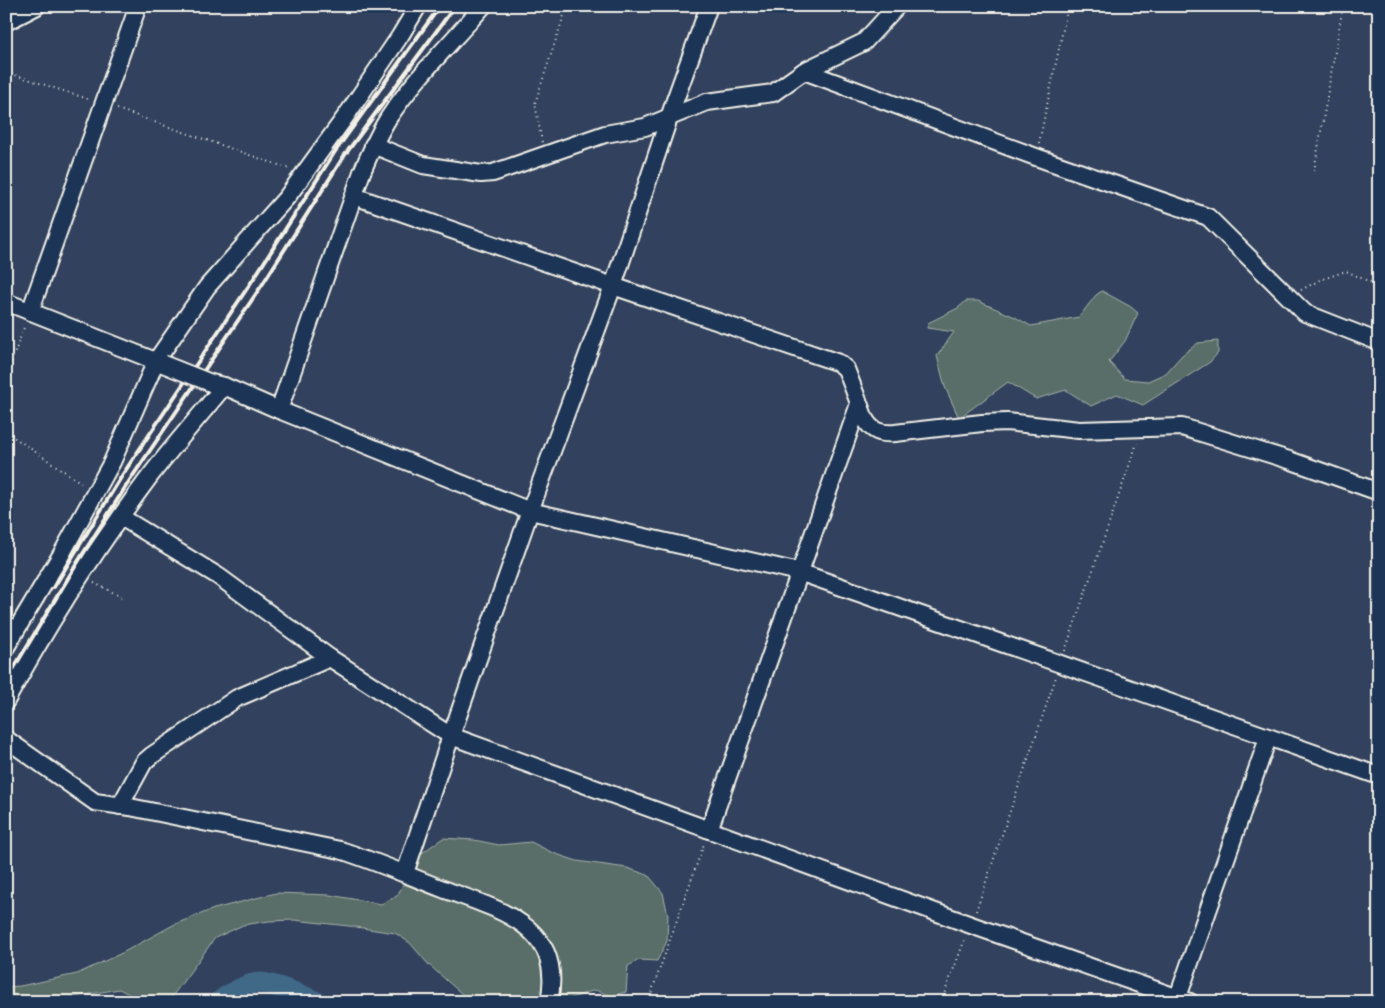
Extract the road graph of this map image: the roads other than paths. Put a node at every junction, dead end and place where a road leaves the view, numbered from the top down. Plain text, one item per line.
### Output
1 (37, 6) edge
2 (138, 6) edge
3 (418, 6) edge
4 (483, 6) edge
5 (709, 6) edge
6 (897, 6) edge
7 (6, 22) edge
8 (804, 71) junction
9 (669, 119) junction
10 (373, 145) junction
11 (354, 196) junction
12 (613, 286) junction
13 (6, 302) edge
14 (30, 312) junction
15 (1379, 342) edge
16 (159, 363) junction
17 (218, 384) junction
18 (859, 404) junction
19 (279, 410) junction
20 (1379, 492) edge
21 (530, 511) junction
22 (122, 517) junction
23 (799, 572) junction
24 (6, 647) edge
25 (330, 658) junction
26 (6, 701) edge
27 (451, 736) junction
28 (1268, 738) junction
29 (6, 739) edge
30 (1379, 776) edge
31 (120, 806) junction
32 (709, 830) junction
33 (405, 873) junction
34 (1184, 999) edge
35 (549, 1002) edge

1 - 7 street
2 - 14 street
3 - 16 street
4 - 10 street
5 - 9 street
6 - 8 street
8 - 9 street
8 - 15 street
9 - 10 street
9 - 12 street
10 - 11 street
11 - 12 street
11 - 19 street
12 - 18 street
12 - 21 street
13 - 14 street
14 - 16 street
16 - 17 street, bridge
16 - 24 street
17 - 19 street
17 - 22 street
18 - 20 street
18 - 23 street
19 - 21 street
21 - 23 street
21 - 27 street
22 - 25 street
22 - 26 street
23 - 28 street
23 - 32 street
25 - 27 street
25 - 31 street
27 - 32 street
27 - 33 street
28 - 30 street
28 - 34 street
29 - 31 street
31 - 33 street
32 - 34 street
33 - 35 street

